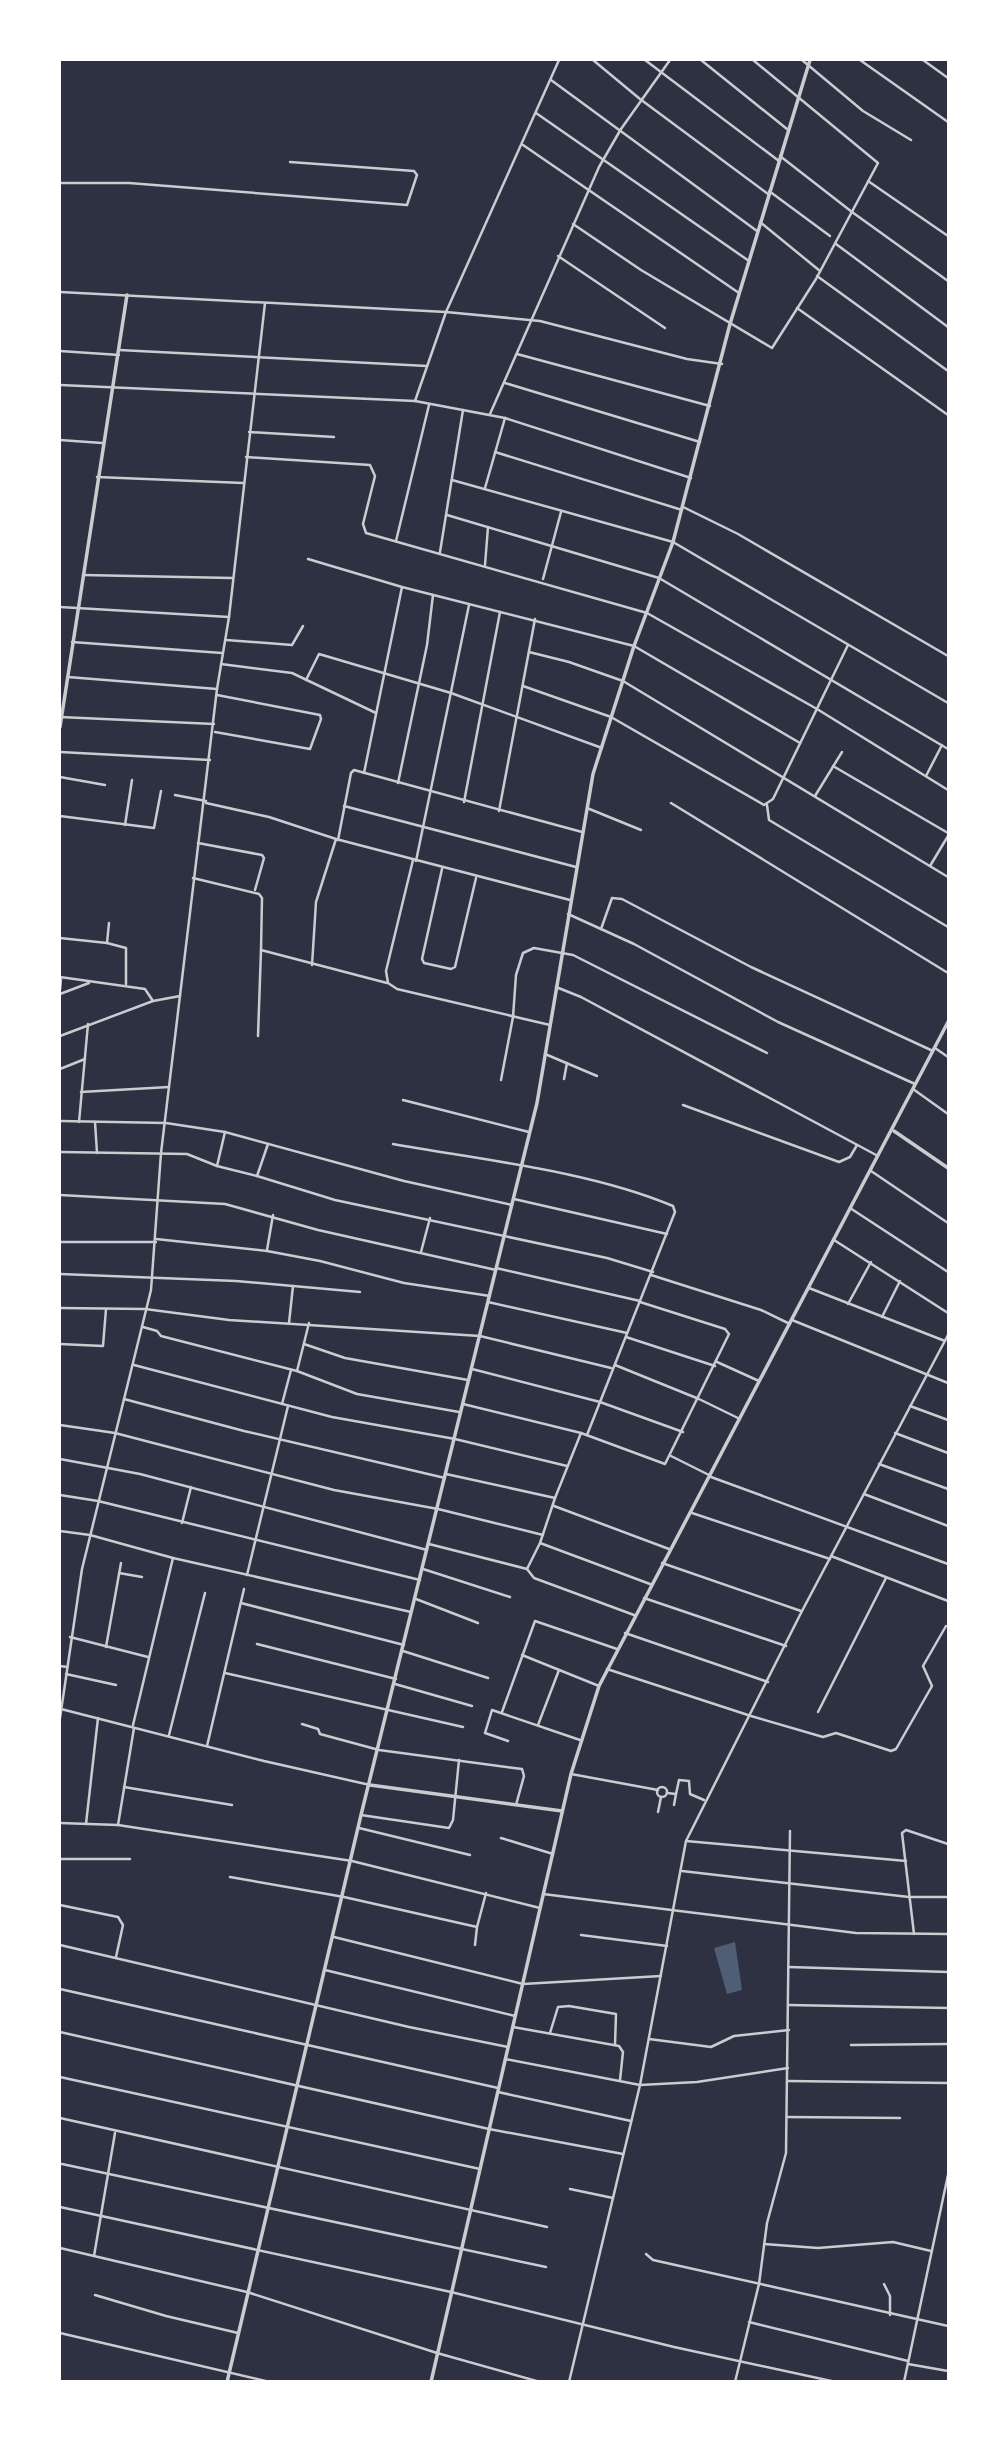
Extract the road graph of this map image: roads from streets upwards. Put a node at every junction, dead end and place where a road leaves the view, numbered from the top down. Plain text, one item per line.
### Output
1 (559, 60) edge
2 (593, 60) edge
3 (645, 60) edge
4 (670, 60) edge
5 (701, 60) edge
6 (753, 60) edge
7 (802, 60) edge
8 (810, 60) edge
9 (860, 60) edge
10 (923, 60) edge
11 (808, 65) junction
12 (662, 73) junction
13 (948, 78) edge
14 (550, 79) junction
15 (796, 98) junction
16 (640, 99) junction
17 (536, 113) junction
18 (948, 122) edge
19 (621, 129) junction
20 (787, 129) junction
21 (911, 140) dead end
22 (522, 144) junction
23 (779, 158) junction
24 (604, 160) junction
25 (290, 162) dead end
26 (868, 181) junction
27 (60, 183) edge
28 (588, 191) junction
29 (769, 192) junction
30 (852, 212) junction
31 (760, 222) junction
32 (573, 224) junction
33 (757, 231) junction
34 (830, 236) dead end
35 (948, 236) edge
36 (835, 243) junction
37 (558, 256) junction
38 (749, 261) junction
39 (820, 271) junction
40 (817, 276) junction
41 (948, 281) edge
42 (60, 292) edge
43 (739, 293) junction
44 (127, 295) junction
45 (265, 303) junction
46 (797, 308) junction
47 (446, 312) junction
48 (533, 320) junction
49 (730, 324) junction
50 (948, 327) edge
51 (665, 328) dead end
52 (60, 351) edge
53 (119, 353) junction
54 (517, 354) junction
55 (260, 359) junction
56 (722, 364) junction
57 (427, 366) junction
58 (948, 371) edge
59 (505, 383) junction
60 (60, 385) edge
61 (112, 388) junction
62 (255, 394) junction
63 (415, 401) junction
64 (430, 404) junction
65 (710, 406) junction
66 (464, 410) junction
67 (948, 413) edge
68 (490, 414) junction
69 (505, 418) junction
70 (249, 432) junction
71 (334, 437) dead end
72 (60, 440) edge
73 (701, 442) junction
74 (102, 443) junction
75 (495, 452) junction
76 (246, 457) junction
77 (97, 477) junction
78 (691, 478) junction
79 (452, 480) junction
80 (243, 483) junction
81 (485, 488) junction
82 (682, 509) junction
83 (561, 512) junction
84 (447, 515) junction
85 (488, 527) junction
86 (396, 541) junction
87 (673, 541) junction
88 (552, 545) junction
89 (440, 552) junction
90 (308, 559) dead end
91 (485, 565) junction
92 (83, 575) junction
93 (232, 578) junction
94 (659, 578) junction
95 (542, 581) junction
96 (402, 587) junction
97 (433, 595) junction
98 (469, 605) junction
99 (60, 607) edge
100 (79, 609) junction
101 (500, 612) junction
102 (647, 613) junction
103 (229, 617) junction
104 (535, 619) junction
105 (303, 626) dead end
106 (225, 640) junction
107 (72, 642) junction
108 (848, 645) junction
109 (634, 646) junction
110 (529, 652) junction
111 (223, 653) junction
112 (948, 656) edge
113 (221, 664) junction
114 (386, 674) junction
115 (67, 677) junction
116 (832, 678) junction
117 (306, 680) junction
118 (623, 681) junction
119 (419, 684) junction
120 (523, 685) junction
121 (217, 689) junction
122 (451, 693) junction
123 (217, 695) junction
124 (948, 703) edge
125 (485, 705) junction
126 (817, 709) junction
127 (377, 713) junction
128 (60, 717) edge
129 (518, 717) junction
130 (611, 717) junction
131 (214, 724) junction
132 (60, 727) edge
133 (213, 732) junction
134 (800, 743) junction
135 (942, 745) junction
136 (602, 748) junction
137 (948, 749) edge
138 (60, 752) edge
139 (842, 752) dead end
140 (210, 760) junction
141 (833, 766) junction
142 (364, 773) junction
143 (926, 776) junction
144 (60, 777) edge
145 (784, 777) junction
146 (132, 780) dead end
147 (398, 783) junction
148 (105, 785) dead end
149 (948, 790) edge
150 (161, 791) dead end
151 (428, 792) junction
152 (174, 795) dead end
153 (815, 796) junction
154 (206, 802) junction
155 (464, 802) junction
156 (671, 803) dead end
157 (767, 805) junction
158 (344, 806) junction
159 (587, 808) junction
160 (499, 811) junction
161 (60, 816) edge
162 (125, 825) junction
163 (422, 826) junction
164 (641, 830) dead end
165 (583, 832) junction
166 (948, 835) edge
167 (337, 840) junction
168 (198, 843) junction
169 (415, 861) junction
170 (930, 866) junction
171 (576, 867) junction
172 (442, 868) junction
173 (948, 877) edge
174 (193, 878) junction
175 (476, 878) junction
176 (254, 891) junction
177 (570, 900) junction
178 (568, 914) junction
179 (109, 923) dead end
180 (948, 928) edge
181 (601, 929) junction
182 (60, 937) edge
183 (107, 943) junction
184 (261, 950) junction
185 (562, 951) junction
186 (312, 965) junction
187 (948, 973) edge
188 (60, 977) edge
189 (90, 982) junction
190 (388, 983) junction
191 (126, 985) junction
192 (556, 987) junction
193 (60, 992) edge
194 (180, 996) junction
195 (153, 1001) junction
196 (513, 1017) junction
197 (948, 1022) edge
198 (88, 1024) junction
199 (550, 1025) junction
200 (258, 1035) dead end
201 (60, 1036) edge
202 (934, 1049) junction
203 (767, 1053) dead end
204 (545, 1054) junction
205 (948, 1057) edge
206 (85, 1059) junction
207 (567, 1063) junction
208 (60, 1069) edge
209 (597, 1076) dead end
210 (564, 1079) dead end
211 (501, 1080) dead end
212 (170, 1086) junction
213 (914, 1087) junction
214 (81, 1091) junction
215 (403, 1100) dead end
216 (683, 1105) dead end
217 (948, 1114) edge
218 (60, 1121) edge
219 (79, 1122) junction
220 (95, 1122) junction
221 (166, 1123) junction
222 (894, 1131) junction
223 (225, 1132) junction
224 (531, 1132) junction
225 (269, 1143) junction
226 (393, 1144) dead end
227 (857, 1145) junction
228 (60, 1152) edge
229 (97, 1153) junction
230 (161, 1153) junction
231 (879, 1157) junction
232 (217, 1166) junction
233 (522, 1167) junction
234 (948, 1168) edge
235 (871, 1171) junction
236 (257, 1175) junction
237 (60, 1195) edge
238 (160, 1198) junction
239 (514, 1199) junction
240 (512, 1205) junction
241 (850, 1208) junction
242 (273, 1215) junction
243 (429, 1218) junction
244 (948, 1223) edge
245 (667, 1234) junction
246 (505, 1235) junction
247 (834, 1240) junction
248 (156, 1241) junction
249 (60, 1242) edge
250 (267, 1251) junction
251 (421, 1253) junction
252 (871, 1262) junction
253 (496, 1269) junction
254 (948, 1272) edge
255 (60, 1274) edge
256 (652, 1274) junction
257 (152, 1278) junction
258 (900, 1281) junction
259 (293, 1286) junction
260 (809, 1288) junction
261 (360, 1292) dead end
262 (490, 1296) junction
263 (640, 1301) junction
264 (488, 1302) junction
265 (848, 1304) junction
266 (60, 1308) edge
267 (106, 1308) junction
268 (145, 1309) junction
269 (948, 1313) edge
270 (882, 1317) junction
271 (791, 1322) junction
272 (289, 1323) junction
273 (309, 1323) junction
274 (144, 1328) junction
275 (627, 1335) junction
276 (948, 1335) edge
277 (480, 1336) junction
278 (945, 1341) junction
279 (60, 1344) edge
280 (304, 1344) junction
281 (716, 1364) junction
282 (134, 1365) junction
283 (612, 1366) junction
284 (472, 1369) junction
285 (291, 1370) junction
286 (297, 1371) junction
287 (927, 1375) junction
288 (469, 1381) junction
289 (759, 1382) junction
290 (948, 1383) edge
291 (124, 1399) junction
292 (699, 1399) junction
293 (600, 1402) junction
294 (282, 1404) junction
295 (463, 1404) junction
296 (288, 1406) junction
297 (910, 1406) junction
298 (461, 1412) junction
299 (740, 1419) junction
300 (948, 1420) edge
301 (60, 1425) edge
302 (115, 1433) junction
303 (581, 1433) junction
304 (683, 1433) junction
305 (895, 1433) junction
306 (587, 1435) junction
307 (280, 1439) junction
308 (455, 1439) junction
309 (948, 1453) edge
310 (671, 1456) junction
311 (60, 1459) edge
312 (879, 1464) junction
313 (106, 1466) junction
314 (567, 1466) junction
315 (271, 1473) junction
316 (446, 1476) junction
317 (712, 1477) junction
318 (191, 1487) junction
319 (948, 1489) edge
320 (864, 1494) junction
321 (60, 1496) edge
322 (555, 1498) junction
323 (98, 1502) junction
324 (553, 1506) junction
325 (264, 1508) junction
326 (439, 1509) junction
327 (692, 1513) junction
328 (182, 1523) junction
329 (847, 1525) junction
330 (948, 1526) edge
331 (60, 1531) edge
332 (90, 1535) junction
333 (543, 1535) junction
334 (253, 1542) junction
335 (540, 1543) junction
336 (428, 1547) junction
337 (669, 1549) junction
338 (173, 1558) junction
339 (830, 1558) junction
340 (121, 1563) dead end
341 (662, 1563) junction
342 (948, 1564) edge
343 (422, 1569) junction
344 (527, 1569) junction
345 (119, 1573) junction
346 (247, 1575) junction
347 (142, 1577) dead end
348 (887, 1578) junction
349 (419, 1580) junction
350 (650, 1584) junction
351 (244, 1589) dead end
352 (205, 1593) dead end
353 (510, 1597) dead end
354 (643, 1598) junction
355 (415, 1599) junction
356 (948, 1601) edge
357 (241, 1603) junction
358 (802, 1611) junction
359 (411, 1612) junction
360 (634, 1615) junction
361 (478, 1623) dead end
362 (946, 1626) dead end
363 (625, 1633) junction
364 (70, 1637) junction
365 (257, 1644) dead end
366 (786, 1646) junction
367 (106, 1647) junction
368 (403, 1648) junction
369 (617, 1649) junction
370 (522, 1655) junction
371 (148, 1657) junction
372 (60, 1665) edge
373 (66, 1667) junction
374 (607, 1669) junction
375 (559, 1670) junction
376 (225, 1673) junction
377 (66, 1674) junction
378 (488, 1678) dead end
379 (396, 1682) junction
380 (768, 1682) junction
381 (116, 1685) dead end
382 (599, 1686) junction
383 (472, 1706) dead end
384 (60, 1709) edge
385 (387, 1712) junction
386 (502, 1712) junction
387 (818, 1712) dead end
388 (751, 1716) junction
389 (60, 1718) edge
390 (98, 1718) junction
391 (302, 1724) dead end
392 (538, 1726) junction
393 (133, 1727) junction
394 (463, 1727) dead end
395 (169, 1736) junction
396 (580, 1740) junction
397 (508, 1741) dead end
398 (207, 1746) junction
399 (379, 1750) junction
400 (459, 1760) junction
401 (571, 1774) junction
402 (370, 1785) junction
403 (124, 1787) junction
404 (658, 1790) junction
405 (667, 1793) junction
406 (676, 1794) junction
407 (455, 1796) junction
408 (661, 1797) junction
409 (705, 1800) junction
410 (232, 1805) dead end
411 (516, 1805) junction
412 (674, 1805) dead end
413 (563, 1811) junction
414 (658, 1812) dead end
415 (361, 1815) junction
416 (60, 1823) edge
417 (86, 1824) junction
418 (118, 1825) junction
419 (359, 1828) junction
420 (790, 1831) dead end
421 (501, 1838) dead end
422 (686, 1841) junction
423 (948, 1844) edge
424 (791, 1851) junction
425 (552, 1854) junction
426 (470, 1855) dead end
427 (60, 1859) edge
428 (130, 1859) dead end
429 (352, 1861) junction
430 (906, 1861) junction
431 (682, 1871) junction
432 (230, 1877) dead end
433 (789, 1885) junction
434 (486, 1892) junction
435 (544, 1894) junction
436 (344, 1897) junction
437 (909, 1897) junction
438 (948, 1897) edge
439 (60, 1905) edge
440 (540, 1908) junction
441 (673, 1910) junction
442 (789, 1924) junction
443 (477, 1927) junction
444 (914, 1934) junction
445 (948, 1934) edge
446 (580, 1935) dead end
447 (334, 1937) junction
448 (60, 1945) edge
449 (475, 1945) dead end
450 (667, 1946) junction
451 (116, 1958) junction
452 (789, 1967) junction
453 (325, 1970) junction
454 (948, 1972) edge
455 (661, 1976) junction
456 (523, 1984) junction
457 (60, 1989) edge
458 (317, 2003) junction
459 (788, 2005) junction
460 (948, 2008) edge
461 (515, 2016) junction
462 (513, 2026) junction
463 (789, 2030) junction
464 (60, 2032) edge
465 (550, 2033) junction
466 (649, 2039) junction
467 (307, 2044) junction
468 (948, 2044) edge
469 (615, 2045) junction
470 (851, 2045) dead end
471 (508, 2047) junction
472 (505, 2059) junction
473 (788, 2068) junction
474 (60, 2077) edge
475 (620, 2081) junction
476 (788, 2081) junction
477 (948, 2083) edge
478 (640, 2085) junction
479 (297, 2086) junction
480 (498, 2090) junction
481 (787, 2117) junction
482 (900, 2118) dead end
483 (60, 2119) edge
484 (631, 2121) junction
485 (288, 2126) junction
486 (489, 2129) junction
487 (115, 2133) junction
488 (624, 2154) junction
489 (62, 2164) dead end
490 (279, 2167) junction
491 (480, 2169) junction
492 (110, 2174) junction
493 (948, 2175) edge
494 (570, 2189) dead end
495 (613, 2198) junction
496 (60, 2207) edge
497 (270, 2209) junction
498 (470, 2209) junction
499 (104, 2215) junction
500 (547, 2227) dead end
501 (764, 2244) junction
502 (60, 2248) edge
503 (259, 2249) junction
504 (461, 2250) junction
505 (932, 2251) junction
506 (646, 2254) dead end
507 (94, 2256) junction
508 (546, 2267) dead end
509 (759, 2284) junction
510 (884, 2284) dead end
511 (247, 2292) junction
512 (451, 2292) junction
513 (95, 2295) dead end
514 (890, 2315) junction
515 (749, 2322) junction
516 (917, 2322) junction
517 (584, 2324) junction
518 (948, 2326) edge
519 (60, 2333) edge
520 (238, 2333) junction
521 (437, 2353) junction
522 (740, 2361) junction
523 (908, 2362) junction
524 (948, 2371) edge
525 (230, 2372) junction
526 (227, 2382) edge
527 (270, 2382) edge
528 (431, 2382) edge
529 (540, 2382) edge
530 (569, 2382) edge
531 (735, 2382) edge
532 (836, 2382) edge
533 (904, 2382) edge

1 - 14 street
2 - 16 street
3 - 12 street
4 - 12 street
5 - 20 street
6 - 15 street
7 - 11 street
8 - 11 street
9 - 18 street
10 - 13 street
11 - 15 street
11 - 21 street
12 - 16 street
12 - 23 street
14 - 17 street
14 - 19 street
15 - 20 street
15 - 26 street
16 - 19 street
16 - 29 street
17 - 22 street
17 - 24 street
19 - 24 street
19 - 33 street
20 - 23 street
22 - 28 street
22 - 47 street
23 - 29 street
23 - 30 street
24 - 28 street
24 - 38 street
25 - 27 street
26 - 30 street
26 - 35 street
28 - 32 street
28 - 43 street
29 - 31 street
29 - 34 street
30 - 36 street
30 - 41 street
31 - 33 street
31 - 39 street
32 - 37 street
32 - 49 street
33 - 38 street
36 - 39 street
36 - 50 street
37 - 48 street
37 - 51 street
38 - 43 street
39 - 40 street
40 - 46 street
40 - 58 street
42 - 44 street
43 - 49 street
44 - 45 street
44 - 53 street
45 - 47 street
45 - 55 street
46 - 49 street
46 - 67 street
47 - 48 street
47 - 57 street
48 - 54 street
48 - 56 street
49 - 56 street
52 - 53 street
53 - 55 street
53 - 61 street
54 - 59 street
54 - 65 street
55 - 57 street
55 - 62 street
56 - 65 street
57 - 63 street
59 - 68 street
59 - 73 street
60 - 61 street
61 - 62 street
61 - 74 street
62 - 63 street
62 - 70 street
63 - 64 street
64 - 66 street
64 - 86 street
65 - 73 street
66 - 68 street
66 - 79 street
68 - 69 street
69 - 75 street
69 - 78 street
70 - 71 street
70 - 76 street
72 - 74 street
73 - 78 street
74 - 77 street
75 - 81 street
75 - 82 street
76 - 80 street
76 - 86 street
77 - 80 street
77 - 92 street
78 - 82 street
79 - 81 street
79 - 84 street
80 - 93 street
81 - 83 street
82 - 87 street
82 - 112 street
83 - 87 street
83 - 88 street
84 - 85 street
84 - 89 street
85 - 88 street
85 - 91 street
86 - 89 street
87 - 94 street
87 - 108 street
88 - 94 street
88 - 95 street
89 - 91 street
90 - 96 street
91 - 95 street
92 - 93 street
92 - 100 street
93 - 103 street
94 - 102 street
94 - 116 street
95 - 102 street
96 - 97 street
96 - 114 street
97 - 98 street
97 - 119 street
98 - 101 street
98 - 122 street
99 - 100 street
100 - 103 street
100 - 107 street
101 - 104 street
101 - 125 street
102 - 109 street
102 - 126 street
103 - 106 street
104 - 109 street
104 - 110 street
105 - 106 street
106 - 111 street
107 - 111 street
107 - 115 street
108 - 116 street
108 - 124 street
109 - 118 street
109 - 134 street
110 - 118 street
110 - 120 street
111 - 113 street
113 - 117 street
113 - 121 street
114 - 117 street
114 - 119 street
114 - 127 street
115 - 121 street
115 - 128 street
116 - 126 street
116 - 135 street
117 - 127 street
118 - 130 street
118 - 145 street
119 - 122 street
119 - 147 street
120 - 129 street
120 - 130 street
121 - 123 street
122 - 125 street
122 - 151 street
123 - 131 street
123 - 133 street
125 - 129 street
125 - 155 street
126 - 134 street
126 - 143 street
127 - 142 street
128 - 131 street
128 - 132 street
129 - 136 street
129 - 160 street
130 - 136 street
130 - 157 street
131 - 133 street
133 - 140 street
134 - 145 street
135 - 137 street
135 - 143 street
136 - 159 street
138 - 140 street
139 - 141 street
140 - 154 street
141 - 153 street
141 - 166 street
142 - 147 street
142 - 158 street
143 - 149 street
144 - 148 street
145 - 153 street
145 - 157 street
146 - 162 street
147 - 151 street
150 - 162 street
151 - 155 street
151 - 163 street
152 - 154 street
153 - 170 street
154 - 167 street
154 - 168 street
155 - 160 street
156 - 187 street
157 - 180 street
158 - 163 street
158 - 167 street
159 - 164 street
159 - 165 street
160 - 165 street
161 - 162 street
163 - 169 street
163 - 171 street
165 - 171 street
166 - 170 street
167 - 169 street
167 - 186 street
168 - 174 street
168 - 176 street
169 - 172 street
169 - 190 street
170 - 173 street
171 - 177 street
172 - 175 street
172 - 175 street
174 - 176 street
174 - 194 street
175 - 177 street
176 - 184 street
177 - 178 street
178 - 181 street
178 - 185 street
179 - 183 street
181 - 202 street
181 - 213 street
182 - 183 street
183 - 191 street
184 - 186 street
184 - 200 street
185 - 192 street
185 - 196 street
185 - 203 street
186 - 190 street
188 - 189 street
188 - 193 street
189 - 191 street
189 - 193 street
190 - 196 street
191 - 195 street
192 - 199 street
192 - 227 street
194 - 195 street
194 - 212 street
195 - 198 street
196 - 199 street
196 - 211 street
197 - 202 street
198 - 201 street
198 - 206 street
199 - 204 street
202 - 205 street
202 - 213 street
204 - 207 street
204 - 224 street
206 - 208 street
206 - 214 street
207 - 209 street
207 - 210 street
212 - 214 street
212 - 221 street
213 - 217 street
213 - 222 street
214 - 219 street
215 - 224 street
216 - 227 street
218 - 219 street
219 - 220 street
220 - 221 street
220 - 229 street
221 - 223 street
221 - 230 street
222 - 231 street
222 - 234 street
223 - 225 street
223 - 232 street
224 - 233 street
225 - 236 street
225 - 240 street
226 - 233 street
227 - 231 street
228 - 229 street
229 - 230 street
230 - 232 street
230 - 238 street
231 - 235 street
232 - 236 street
233 - 239 street
233 - 245 street
235 - 241 street
235 - 244 street
236 - 243 street
237 - 238 street
238 - 242 street
238 - 248 street
239 - 240 street
239 - 245 street
240 - 246 street
241 - 247 street
241 - 254 street
242 - 250 street
242 - 251 street
243 - 246 street
243 - 251 street
245 - 256 street
246 - 253 street
246 - 256 street
247 - 252 street
247 - 260 street
248 - 249 street
248 - 250 street
248 - 257 street
250 - 262 street
251 - 253 street
252 - 258 street
252 - 265 street
253 - 262 street
253 - 263 street
255 - 257 street
256 - 263 street
256 - 271 street
257 - 259 street
257 - 268 street
258 - 269 street
258 - 270 street
259 - 261 street
259 - 272 street
260 - 265 street
260 - 271 street
262 - 264 street
263 - 275 street
263 - 281 street
264 - 275 street
264 - 277 street
265 - 270 street
266 - 267 street
267 - 268 street
267 - 279 street
268 - 272 street
268 - 274 street
270 - 278 street
271 - 287 street
271 - 289 street
272 - 273 street
273 - 277 street
273 - 280 street
274 - 282 street
274 - 285 street
275 - 281 street
275 - 283 street
276 - 278 street
277 - 283 street
277 - 284 street
278 - 287 street
280 - 286 street
280 - 288 street
281 - 289 street
281 - 292 street
282 - 291 street
282 - 294 street
283 - 292 street
283 - 293 street
284 - 288 street
284 - 293 street
285 - 286 street
285 - 294 street
286 - 298 street
287 - 290 street
287 - 297 street
288 - 295 street
289 - 299 street
291 - 302 street
291 - 307 street
292 - 299 street
292 - 304 street
293 - 304 street
293 - 306 street
294 - 296 street
295 - 298 street
295 - 303 street
296 - 307 street
296 - 308 street
297 - 300 street
297 - 305 street
298 - 308 street
299 - 317 street
301 - 302 street
302 - 313 street
302 - 315 street
303 - 306 street
303 - 314 street
304 - 310 street
305 - 309 street
305 - 312 street
306 - 310 street
307 - 315 street
307 - 316 street
308 - 314 street
308 - 316 street
310 - 317 street
311 - 313 street
312 - 319 street
312 - 320 street
313 - 318 street
313 - 323 street
314 - 322 street
315 - 325 street
315 - 326 street
316 - 322 street
316 - 326 street
317 - 327 street
317 - 329 street
318 - 325 street
318 - 328 street
320 - 329 street
320 - 330 street
321 - 323 street
322 - 324 street
323 - 328 street
323 - 332 street
324 - 333 street
324 - 337 street
325 - 334 street
325 - 336 street
326 - 333 street
326 - 336 street
327 - 337 street
327 - 339 street
328 - 334 street
329 - 339 street
329 - 342 street
331 - 332 street
332 - 338 street
332 - 364 street
333 - 335 street
334 - 346 street
334 - 349 street
335 - 344 street
335 - 350 street
336 - 343 street
336 - 344 street
337 - 341 street
338 - 346 street
338 - 371 street
339 - 348 street
339 - 358 street
340 - 345 street
341 - 350 street
341 - 358 street
343 - 349 street
343 - 353 street
344 - 360 street
345 - 347 street
345 - 367 street
346 - 359 street
348 - 356 street
348 - 387 street
349 - 355 street
350 - 354 street
351 - 357 street
352 - 395 street
354 - 360 street
354 - 366 street
355 - 359 street
355 - 361 street
357 - 368 street
357 - 376 street
358 - 366 street
359 - 368 street
360 - 363 street
362 - 388 street
363 - 369 street
363 - 380 street
364 - 367 street
364 - 373 street
365 - 379 street
366 - 380 street
367 - 371 street
368 - 378 street
368 - 379 street
369 - 370 street
369 - 374 street
370 - 375 street
370 - 386 street
371 - 393 street
372 - 373 street
373 - 377 street
374 - 382 street
374 - 388 street
375 - 382 street
375 - 392 street
376 - 385 street
376 - 398 street
377 - 381 street
377 - 384 street
379 - 383 street
379 - 385 street
380 - 388 street
382 - 396 street
384 - 389 street
384 - 390 street
385 - 394 street
385 - 399 street
386 - 392 street
386 - 397 street
388 - 409 street
390 - 393 street
390 - 417 street
391 - 399 street
392 - 396 street
393 - 395 street
393 - 403 street
395 - 398 street
396 - 401 street
398 - 402 street
399 - 400 street
399 - 402 street
400 - 407 street
400 - 411 street
401 - 404 street
401 - 413 street
402 - 407 street
402 - 415 street
403 - 410 street
403 - 418 street
404 - 405 street
404 - 408 street
405 - 406 street
405 - 408 street
406 - 409 street
406 - 412 street
407 - 411 street
407 - 415 street
408 - 414 street
409 - 422 street
411 - 413 street
413 - 425 street
415 - 419 street
416 - 417 street
417 - 418 street
418 - 429 street
419 - 426 street
419 - 429 street
420 - 424 street
421 - 425 street
422 - 424 street
422 - 431 street
423 - 430 street
424 - 430 street
424 - 433 street
425 - 435 street
427 - 428 street
429 - 434 street
429 - 436 street
430 - 437 street
431 - 433 street
431 - 441 street
432 - 436 street
433 - 437 street
433 - 442 street
434 - 440 street
434 - 443 street
435 - 440 street
435 - 441 street
436 - 443 street
436 - 447 street
437 - 438 street
437 - 444 street
439 - 451 street
440 - 456 street
441 - 442 street
441 - 450 street
442 - 444 street
442 - 452 street
443 - 449 street
444 - 445 street
446 - 450 street
447 - 453 street
447 - 456 street
448 - 451 street
450 - 455 street
451 - 458 street
452 - 454 street
452 - 459 street
453 - 458 street
453 - 461 street
455 - 456 street
455 - 466 street
456 - 461 street
457 - 467 street
458 - 467 street
458 - 471 street
459 - 460 street
459 - 463 street
461 - 462 street
462 - 465 street
462 - 471 street
463 - 466 street
463 - 473 street
464 - 479 street
465 - 469 street
465 - 469 street
466 - 478 street
467 - 479 street
467 - 480 street
468 - 470 street
469 - 475 street
471 - 472 street
472 - 475 street
472 - 480 street
473 - 476 street
473 - 478 street
474 - 485 street
475 - 478 street
476 - 477 street
476 - 481 street
478 - 484 street
479 - 485 street
479 - 486 street
480 - 484 street
480 - 486 street
481 - 482 street
481 - 501 street
483 - 487 street
484 - 488 street
485 - 490 street
485 - 491 street
486 - 488 street
486 - 491 street
487 - 490 street
487 - 492 street
488 - 495 street
489 - 492 street
490 - 497 street
490 - 498 street
491 - 498 street
492 - 497 street
492 - 499 street
493 - 505 street
494 - 495 street
495 - 517 street
496 - 499 street
497 - 503 street
497 - 504 street
498 - 500 street
498 - 504 street
499 - 503 street
499 - 507 street
501 - 505 street
501 - 509 street
502 - 507 street
503 - 511 street
503 - 512 street
504 - 508 street
504 - 512 street
505 - 516 street
506 - 509 street
507 - 511 street
509 - 514 street
509 - 515 street
510 - 514 street
511 - 520 street
511 - 521 street
512 - 517 street
512 - 521 street
513 - 520 street
514 - 516 street
515 - 522 street
515 - 523 street
516 - 518 street
516 - 523 street
517 - 522 street
517 - 530 street
519 - 525 street
520 - 525 street
521 - 528 street
521 - 529 street
522 - 531 street
522 - 532 street
523 - 524 street
523 - 533 street
525 - 526 street
525 - 527 street

